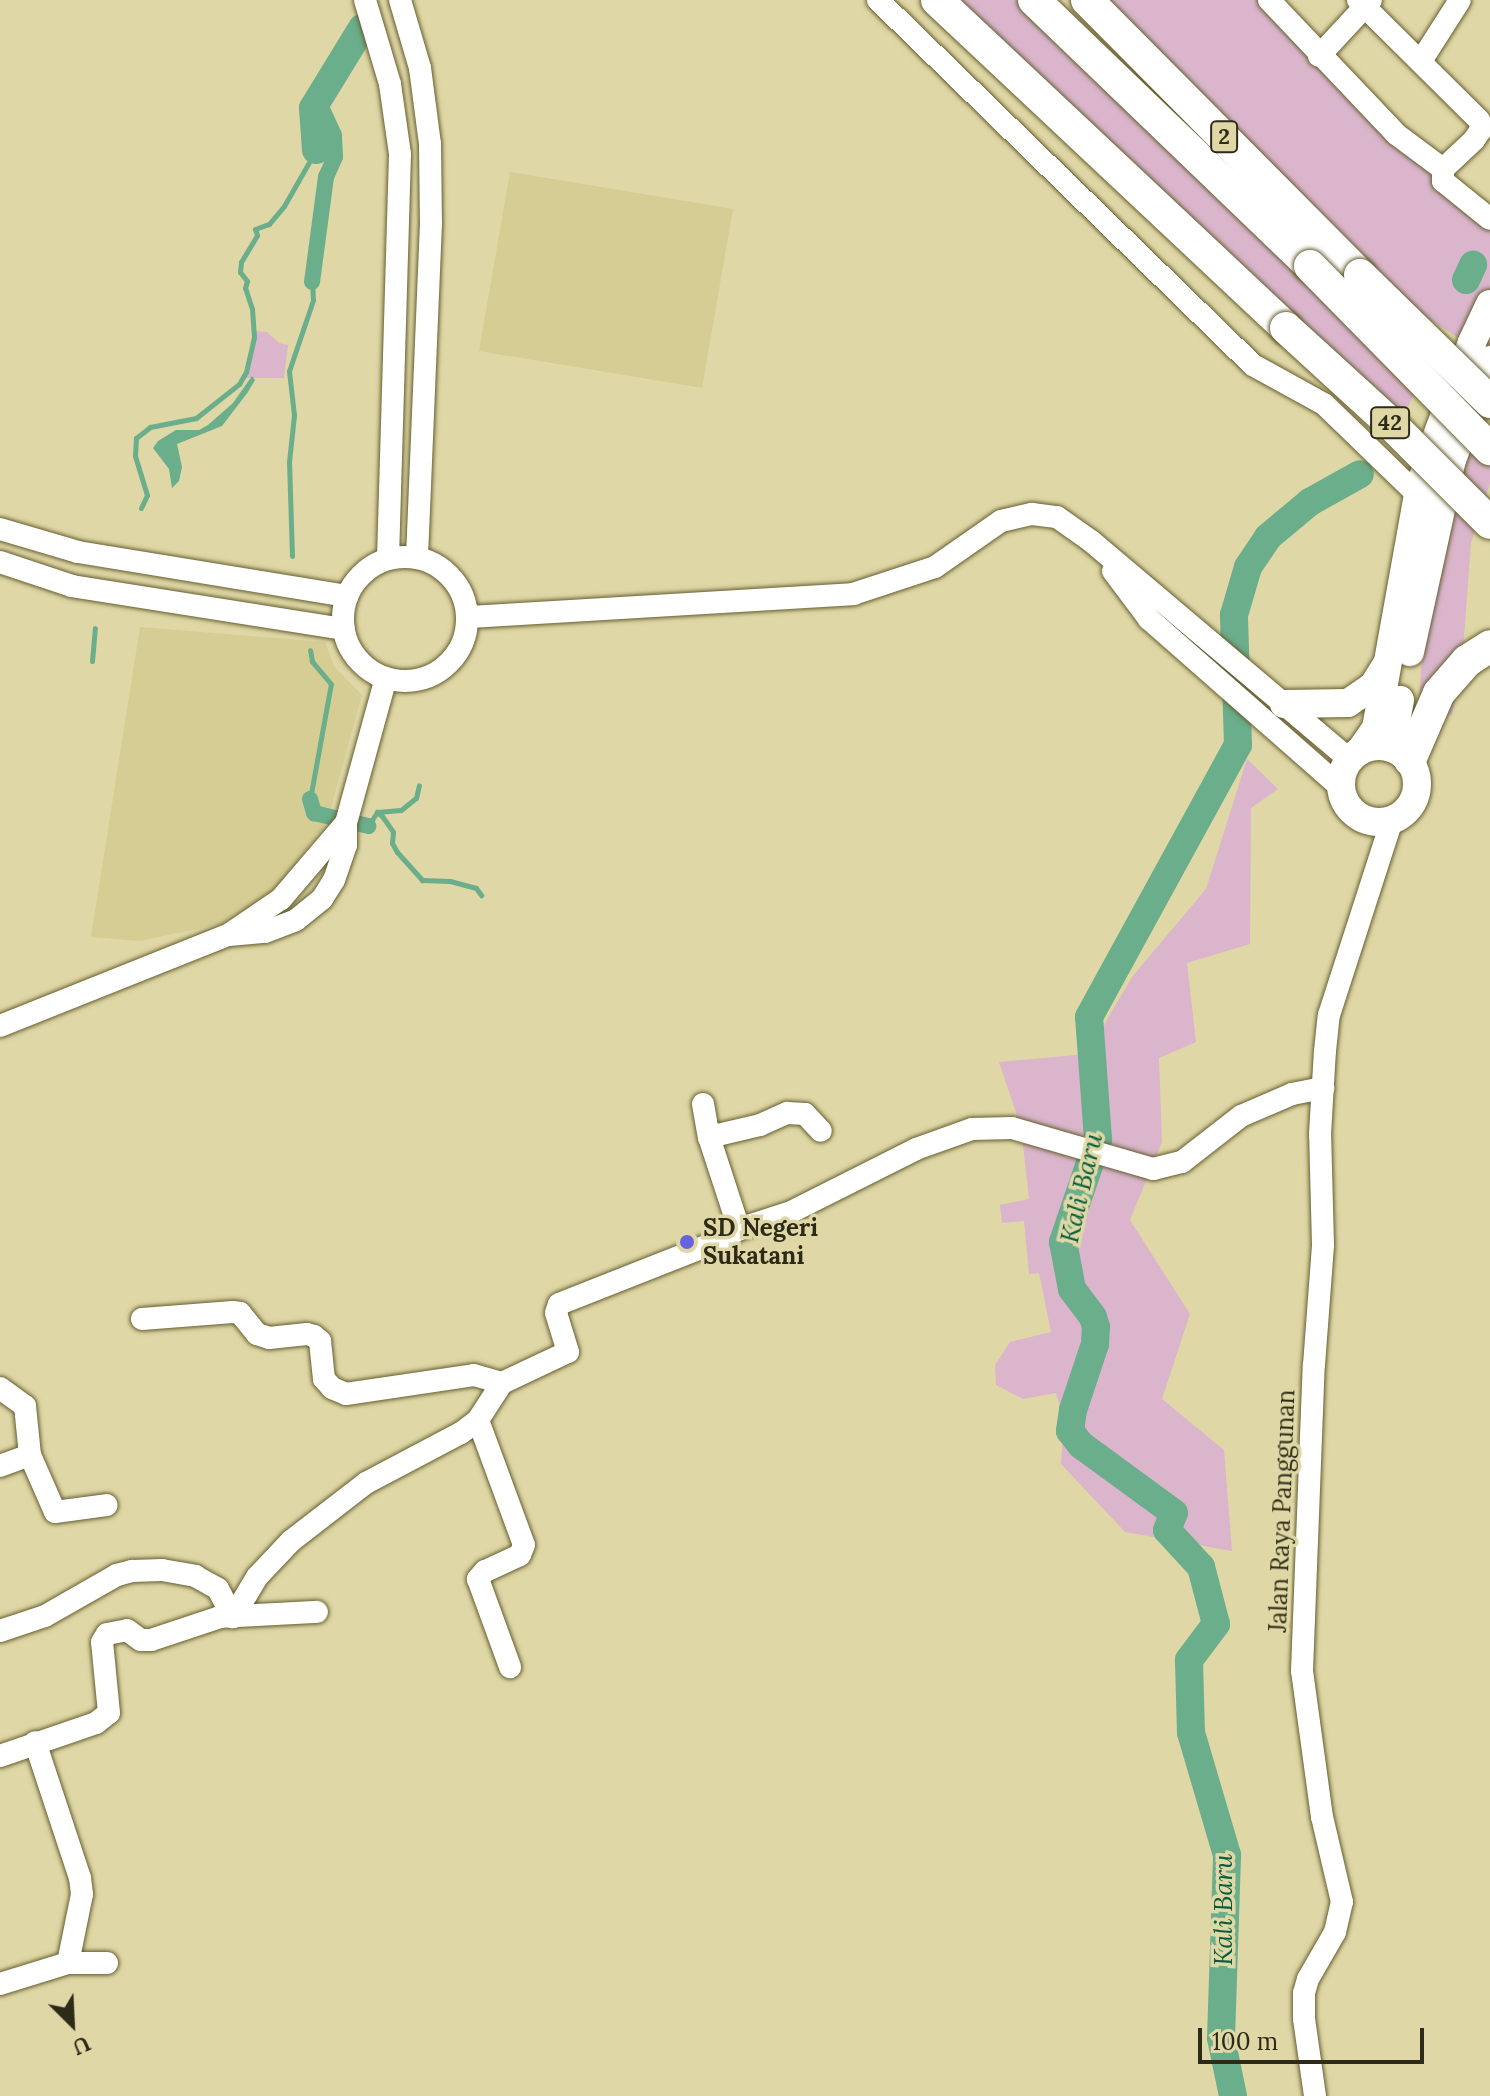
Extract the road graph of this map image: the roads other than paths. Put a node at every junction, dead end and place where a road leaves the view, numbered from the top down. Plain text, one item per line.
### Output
1 (365, 0) edge
2 (400, 0) edge
3 (878, 0) edge
4 (937, 0) edge
5 (1034, 0) edge
6 (1087, 0) edge
7 (1269, 0) edge
8 (1460, 0) edge
9 (1365, 2) edge
10 (1319, 56) junction
11 (1421, 61) junction
12 (1490, 96) edge
13 (1474, 113) junction
14 (1443, 175) junction
15 (1490, 219) edge
16 (1490, 304) edge
17 (1490, 360) edge
18 (1490, 402) edge
19 (1490, 449) edge
20 (1408, 486) junction
21 (1490, 523) edge
22 (0, 529) edge
23 (1091, 541) junction
24 (417, 557) junction
25 (388, 559) junction
26 (0, 562) edge
27 (347, 596) junction
28 (468, 617) junction
29 (344, 629) junction
30 (1490, 646) edge
31 (1390, 658) junction
32 (386, 678) junction
33 (1276, 708) junction
34 (1400, 754) junction
35 (1350, 766) junction
36 (1392, 820) junction
37 (346, 823) junction
38 (301, 876) junction
39 (322, 899) junction
40 (228, 935) junction
41 (0, 1026) edge
42 (1323, 1088) junction
43 (703, 1104) dead end
44 (821, 1131) dead end
45 (709, 1137) junction
46 (739, 1229) junction
47 (142, 1319) dead end
48 (502, 1383) junction
49 (0, 1388) edge
50 (478, 1420) junction
51 (30, 1455) junction
52 (0, 1466) edge
53 (107, 1505) dead end
54 (317, 1612) dead end
55 (233, 1617) junction
56 (0, 1631) edge
57 (510, 1667) dead end
58 (35, 1742) junction
59 (0, 1756) edge
60 (68, 1963) junction
61 (107, 1963) dead end
62 (0, 1984) edge
63 (1315, 2096) edge

1 - 25 street
2 - 24 street
3 - 20 street
4 - 21 highway, 42, bridge
5 - 19 highway, 2, bridge
6 - 18 highway, 2, bridge
7 - 10 street
8 - 11 street
9 - 10 street
9 - 11 street
10 - 14 street
11 - 13 street
12 - 13 street
13 - 14 street
14 - 15 street
16 - 20 main road
17 - 34 main road
20 - 31 main road
22 - 27 street
23 - 28 street
23 - 33 street
23 - 33 street
24 - 25 street
24 - 28 street
25 - 27 street
26 - 29 street
27 - 29 street
28 - 32 street
29 - 32 street
30 - 34 highway
31 - 33 main road
31 - 35 main road
32 - 37 street
33 - 35 street
34 - 35 main road
34 - 36 main road
35 - 36 main road
36 - 42 street, Jalan Raya Panggunan
37 - 38 street
37 - 39 street
38 - 39 street
38 - 40 street
39 - 40 street
40 - 41 street
42 - 46 street
42 - 63 street, Jalan Raya Panggunan
43 - 45 street
44 - 45 street
45 - 46 street
46 - 48 street
47 - 48 street
48 - 50 street
49 - 51 street
50 - 55 street
50 - 57 street
51 - 52 street
51 - 53 street
54 - 55 street
55 - 56 street
55 - 58 street
58 - 59 street
58 - 60 street
60 - 61 street
60 - 62 street

